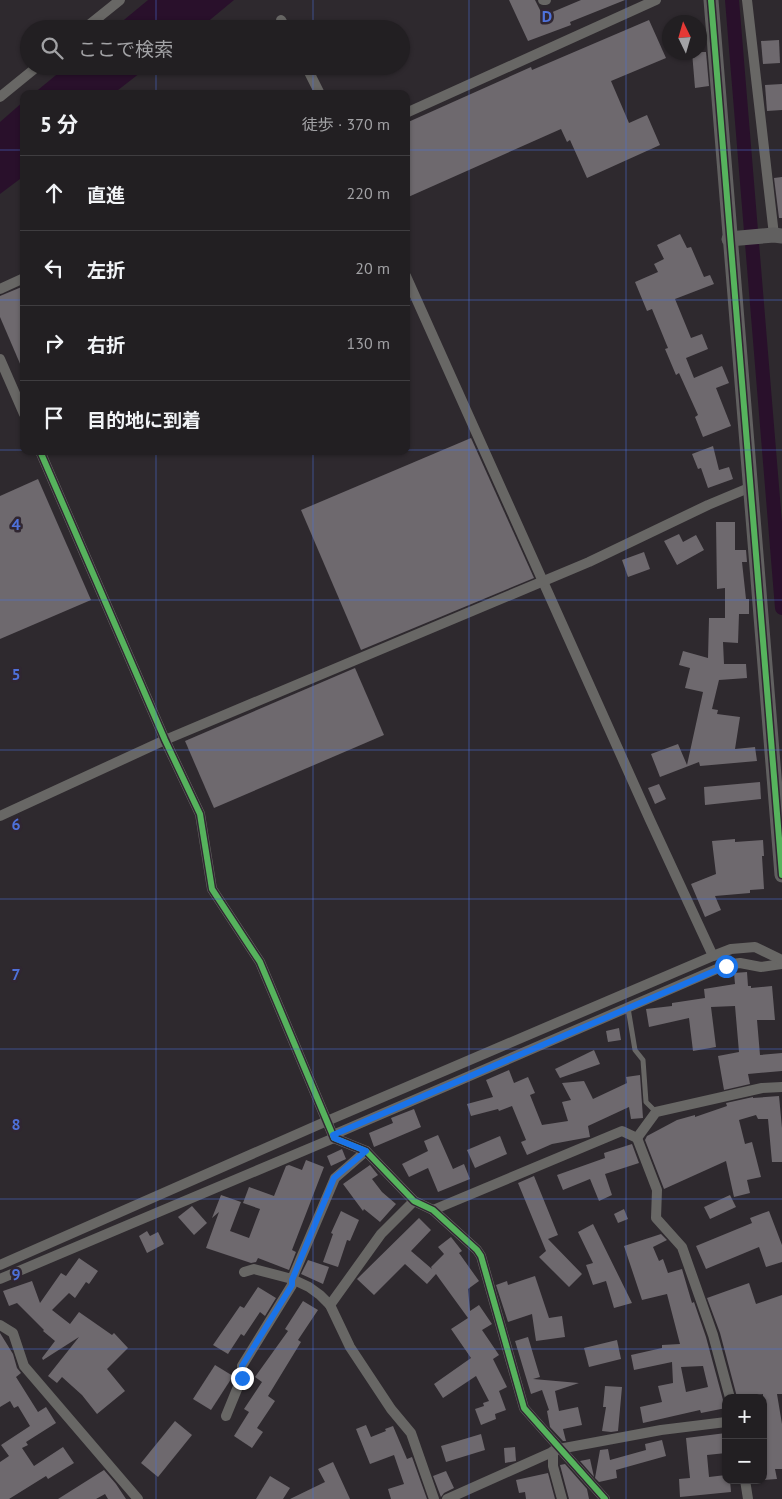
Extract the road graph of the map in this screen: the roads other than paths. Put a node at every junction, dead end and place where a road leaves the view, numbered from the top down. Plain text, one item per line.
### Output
1 (120, 0) edge
2 (656, 0) edge
3 (710, 0) edge
4 (747, 0) edge
5 (95, 20) edge
6 (27, 75) edge
7 (310, 75) edge
8 (318, 90) edge
9 (0, 97) edge
10 (410, 111) edge
11 (779, 233) edge
12 (729, 239) junction
13 (20, 280) edge
14 (410, 285) edge
15 (0, 289) edge
16 (0, 359) edge
17 (20, 405) edge
18 (42, 455) edge
19 (751, 487) junction
20 (543, 580) junction
21 (165, 740) junction
22 (775, 740) edge
23 (0, 816) edge
24 (782, 875) edge
25 (713, 956) junction
26 (782, 960) edge
27 (782, 964) edge
28 (622, 995) junction
29 (628, 1008) junction
30 (581, 1012) junction
31 (588, 1025) junction
32 (782, 1087) edge
33 (656, 1112) junction
34 (327, 1121) junction
35 (333, 1136) junction
36 (637, 1138) junction
37 (366, 1151) junction
38 (414, 1202) junction
39 (434, 1210) junction
40 (0, 1265) edge
41 (244, 1272) dead end
42 (0, 1279) edge
43 (292, 1280) junction
44 (330, 1305) junction
45 (0, 1325) edge
46 (729, 1394) edge
47 (226, 1416) dead end
48 (722, 1422) edge
49 (556, 1450) junction
50 (746, 1484) edge
51 (138, 1499) edge
52 (434, 1499) edge
53 (447, 1499) edge
54 (562, 1499) edge
55 (605, 1499) edge
56 (748, 1499) edge

1 - 5 street
2 - 10 street
3 - 12 street
4 - 11 street
6 - 9 street
7 - 8 street
11 - 12 street
12 - 19 street
13 - 15 street
14 - 20 street
16 - 17 street
18 - 21 street
19 - 20 street
19 - 22 street
20 - 21 street
20 - 25 street
21 - 23 street
21 - 34 street
22 - 24 street
25 - 26 street
25 - 28 street
27 - 29 street
28 - 29 street
28 - 30 street
29 - 31 street
29 - 33 lane
30 - 31 street
30 - 34 street
31 - 35 street
32 - 33 street
33 - 36 street
34 - 35 street
34 - 40 street
35 - 37 street
35 - 42 street
36 - 39 street
36 - 46 street
37 - 38 street
37 - 43 street
38 - 39 street
38 - 44 street
39 - 49 street
41 - 43 street
43 - 44 street
43 - 47 street
44 - 52 street
45 - 51 street
48 - 49 street
49 - 53 street
49 - 54 street
49 - 55 street
50 - 56 street

